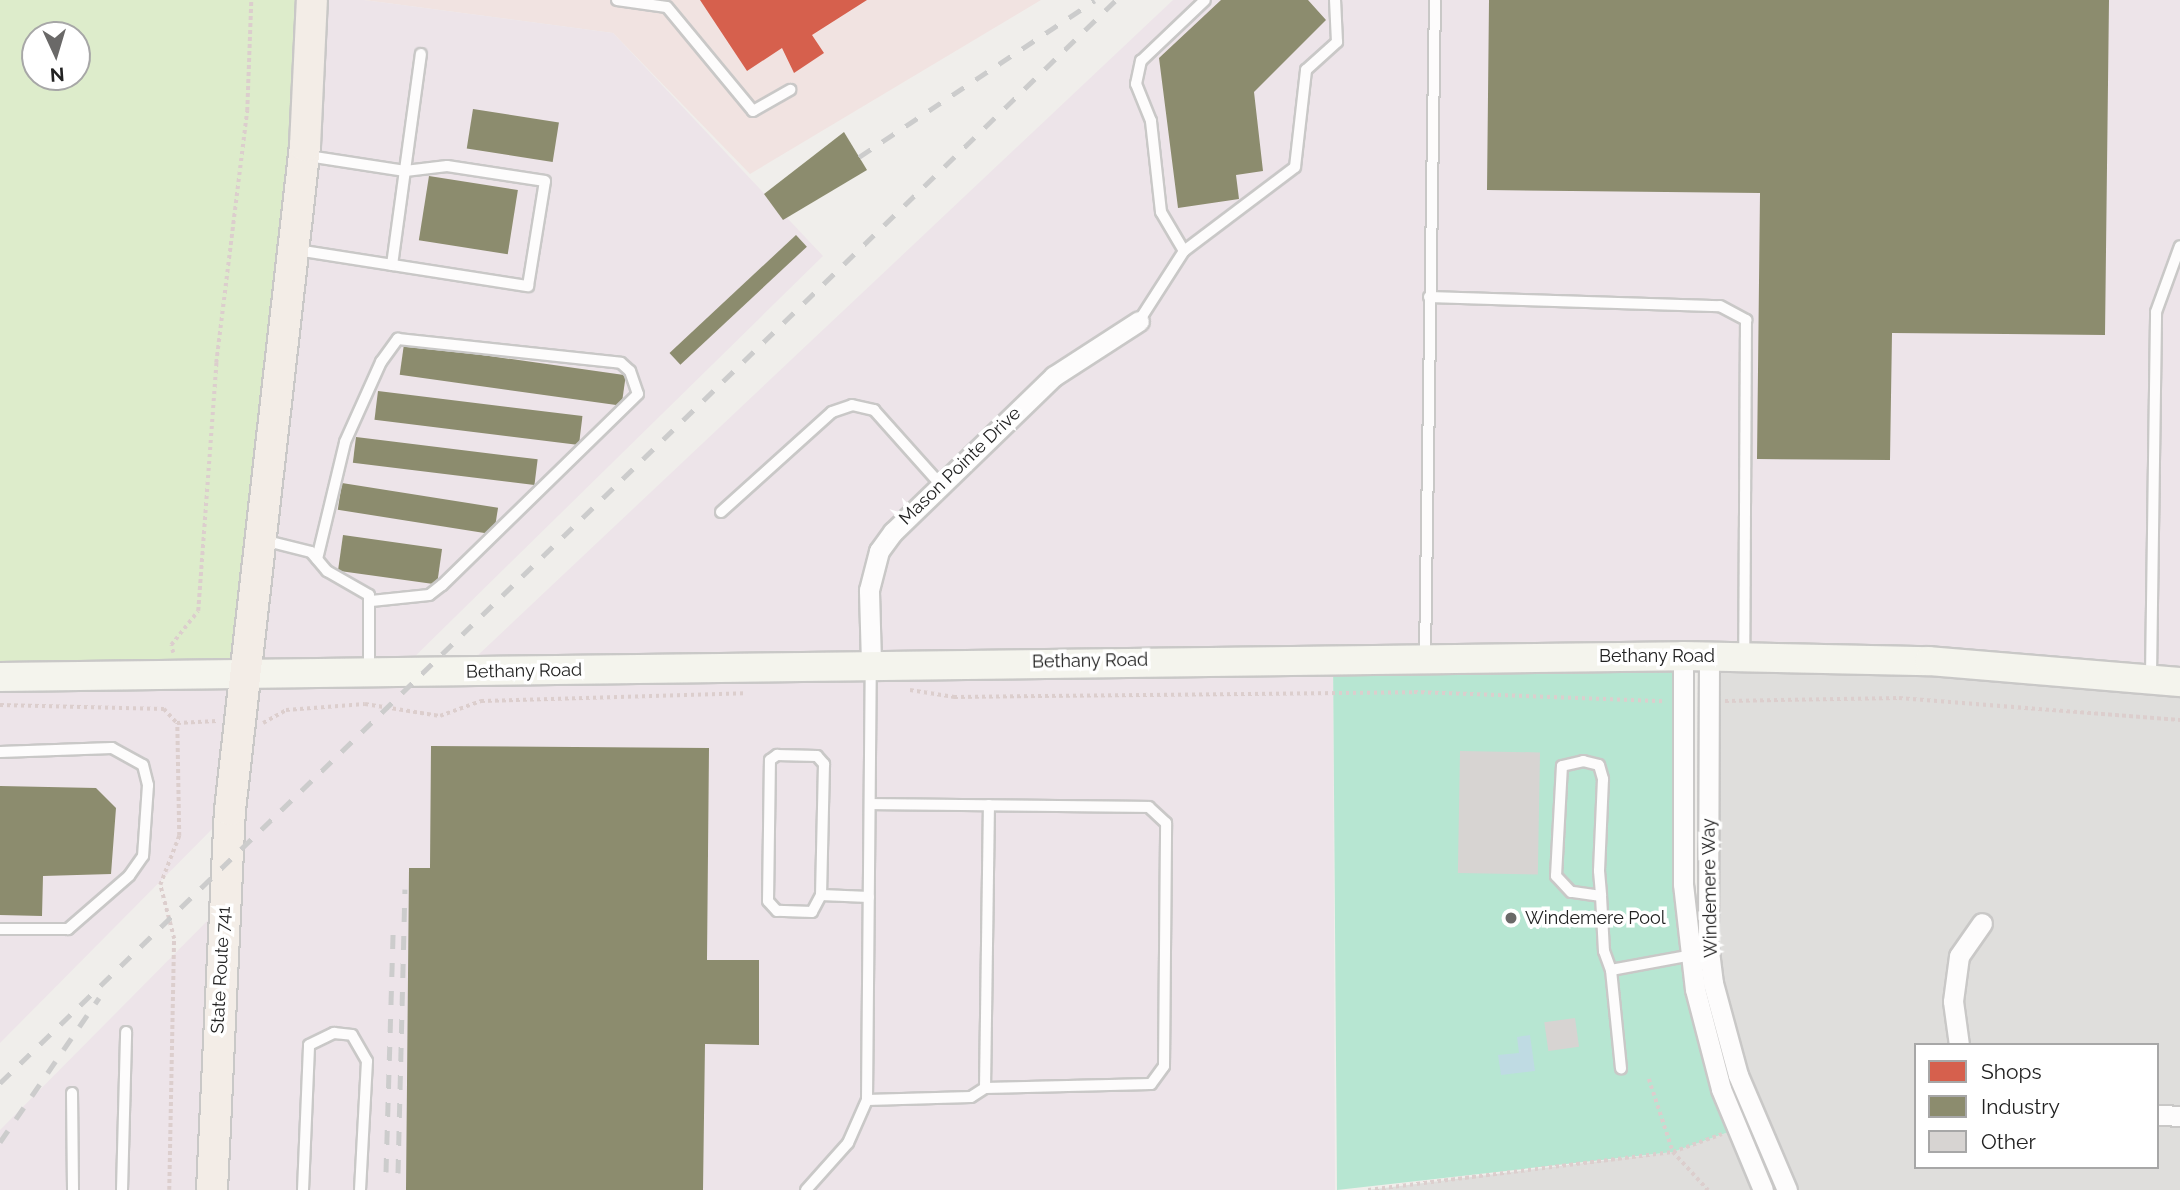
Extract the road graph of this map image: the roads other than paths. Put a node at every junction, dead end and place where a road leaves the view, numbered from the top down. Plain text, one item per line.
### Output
1 (312, 0) edge
2 (618, 0) edge
3 (1205, 0) edge
4 (1335, 0) edge
5 (1435, 0) edge
6 (421, 54) dead end
7 (790, 90) dead end
8 (304, 155) junction
9 (405, 171) junction
10 (2180, 246) edge
11 (293, 250) junction
12 (1184, 251) junction
13 (392, 265) junction
14 (1429, 297) junction
15 (1139, 321) joint
16 (941, 485) junction
17 (721, 512) dead end
18 (259, 539) junction
19 (317, 559) junction
20 (371, 601) junction
21 (1696, 656) junction
22 (1426, 657) junction
23 (1744, 657) junction
24 (369, 673) junction
25 (244, 674) junction
26 (0, 677) edge
27 (871, 677) junction
28 (2151, 680) junction
29 (2180, 682) edge
30 (0, 752) edge
31 (870, 804) junction
32 (989, 805) junction
33 (821, 895) junction
34 (1601, 896) junction
35 (869, 897) junction
36 (1982, 923) dead end
37 (0, 929) edge
38 (1700, 954) junction
39 (1611, 971) junction
40 (126, 1032) dead end
41 (1958, 1043) edge
42 (1621, 1068) dead end
43 (985, 1088) junction
44 (72, 1093) dead end
45 (867, 1100) junction
46 (2159, 1115) edge
47 (2180, 1116) edge
48 (73, 1190) edge
49 (122, 1190) edge
50 (212, 1190) edge
51 (303, 1190) edge
52 (360, 1190) edge
53 (806, 1190) edge
54 (1763, 1190) edge
55 (1787, 1190) edge

1 - 8 main road, State Route 741
2 - 7 lane
3 - 12 lane
4 - 12 lane
5 - 14 lane
6 - 9 lane
8 - 9 lane
8 - 11 main road, State Route 741
9 - 13 lane
9 - 13 lane
10 - 28 lane
11 - 13 lane
11 - 18 main road, State Route 741
12 - 15 lane
14 - 22 lane
14 - 23 lane
15 - 16 street, Mason Pointe Drive
16 - 17 lane
16 - 27 street, Mason Pointe Drive
18 - 19 lane
18 - 25 main road, State Route 741
19 - 20 lane
19 - 20 lane
20 - 24 lane
21 - 22 main road, Bethany Road
21 - 23 main road, Bethany Road
21 - 38 street, Windemere Way
21 - 38 street, Windemere Way
22 - 27 main road, Bethany Road
23 - 28 main road, Bethany Road
24 - 25 main road, Bethany Road
24 - 27 main road, Bethany Road
25 - 26 main road, Bethany Road
25 - 50 main road, State Route 741
27 - 31 lane
28 - 29 main road, Bethany Road
30 - 37 lane
31 - 32 lane
31 - 35 lane
32 - 43 lane
32 - 43 lane
33 - 33 lane
33 - 35 lane
34 - 34 lane
34 - 39 lane
35 - 45 lane
36 - 41 street
38 - 39 lane
38 - 54 street, Windemere Way
38 - 55 street, Windemere Way
39 - 42 lane
40 - 49 lane
43 - 45 lane
44 - 48 lane
45 - 53 lane
46 - 47 street
51 - 52 lane

